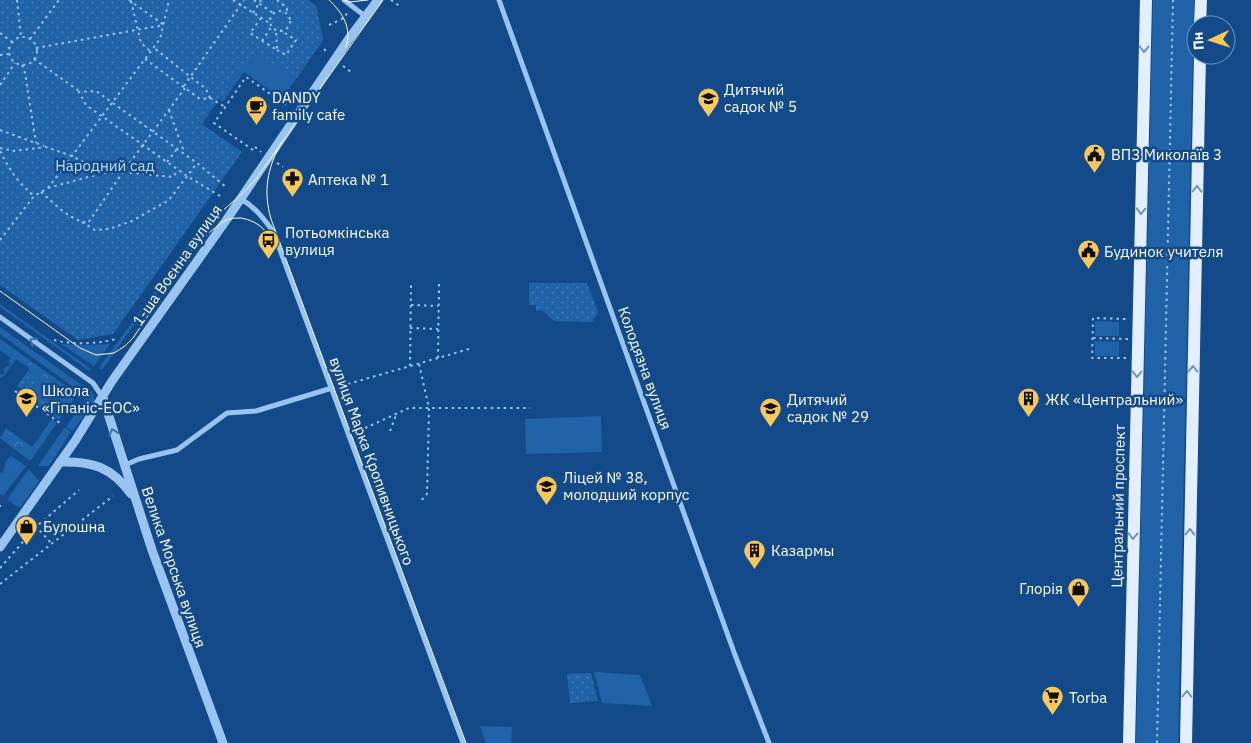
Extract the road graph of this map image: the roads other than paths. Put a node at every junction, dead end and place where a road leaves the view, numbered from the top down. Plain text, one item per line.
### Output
1 (344, 0) edge
2 (378, 0) edge
3 (499, 0) edge
4 (1146, 0) edge
5 (1201, 0) edge
6 (1200, 15) edge
7 (365, 16) junction
8 (1200, 65) edge
9 (241, 199) junction
10 (0, 317) edge
11 (332, 388) junction
12 (103, 398) junction
13 (60, 462) junction
14 (125, 466) junction
15 (135, 500) junction
16 (0, 547) edge
17 (223, 743) edge
18 (463, 743) edge
19 (769, 743) edge
20 (1129, 743) edge
21 (1186, 743) edge

1 - 7 street
2 - 7 street, 1-ша Воєнна вулиця
3 - 19 street, Колодязна вулиця
4 -> 20 main road, Центральний проспект
5 - 6 main road
7 - 9 street, 1-ша Воєнна вулиця
21 -> 8 main road
9 - 11 street, вулиця Марка Кропивницького
9 - 12 street, 1-ша Воєнна вулиця
12 -> 10 street
11 - 14 street
11 - 18 street, вулиця Марка Кропивницького
12 - 13 street, 1-ша Воєнна вулиця
14 -> 12 street, Велика Морська вулиця
13 - 15 street
13 - 16 street, 1-ша Воєнна вулиця
14 - 15 street, Велика Морська вулиця
15 - 17 street, Велика Морська вулиця

